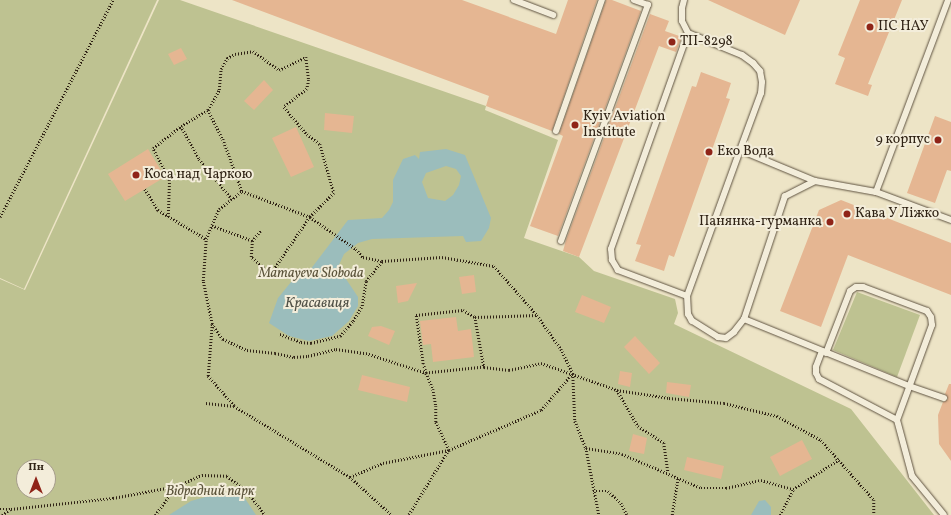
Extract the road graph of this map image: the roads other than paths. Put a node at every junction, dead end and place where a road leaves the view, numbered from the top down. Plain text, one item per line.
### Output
1 (514, 0) edge
2 (602, 0) edge
3 (634, 0) edge
4 (684, 0) edge
5 (948, 0) edge
6 (553, 15) dead end
7 (688, 32) junction
8 (556, 131) dead end
9 (740, 150) junction
10 (815, 181) junction
11 (876, 192) junction
12 (951, 220) edge
13 (561, 241) dead end
14 (687, 296) junction
15 (744, 319) junction
16 (824, 352) junction
17 (909, 386) junction
18 (944, 398) dead end
19 (897, 420) junction
20 (944, 515) edge

1 - 6 lane
2 - 8 lane
3 - 13 lane
4 - 7 lane
5 - 11 lane
7 - 9 lane
7 - 14 lane
9 - 10 lane
9 - 14 lane
10 - 11 lane
10 - 15 lane
11 - 12 lane
14 - 15 lane
15 - 16 lane
16 - 17 lane
16 - 17 lane
16 - 19 lane
17 - 18 lane
17 - 19 lane
19 - 20 lane

